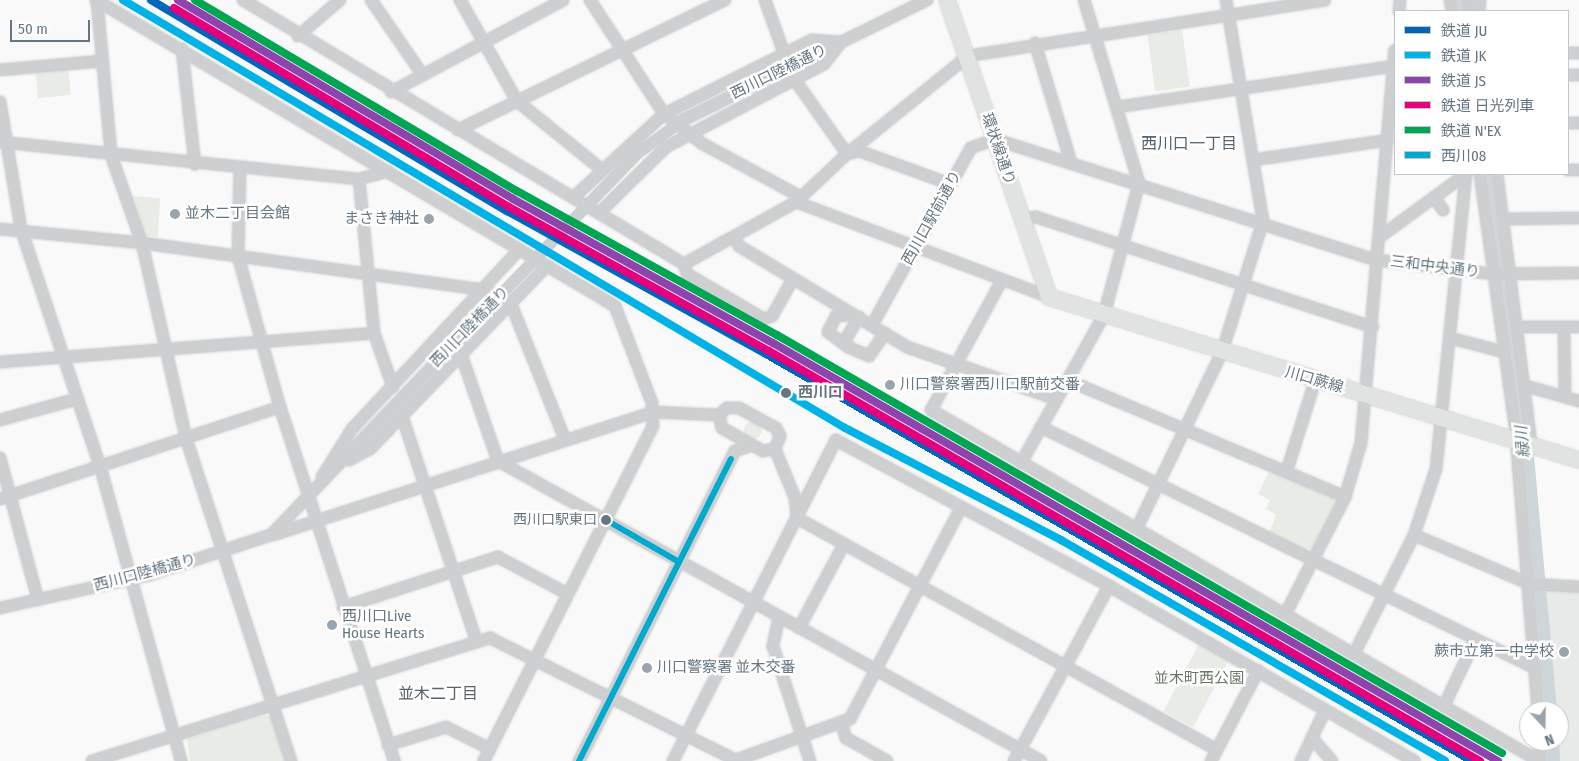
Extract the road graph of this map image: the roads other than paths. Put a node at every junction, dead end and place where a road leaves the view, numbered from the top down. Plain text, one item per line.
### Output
1 (97, 0) edge
2 (243, 0) edge
3 (340, 0) edge
4 (371, 0) edge
5 (460, 0) edge
6 (563, 0) edge
7 (590, 0) edge
8 (724, 0) edge
9 (765, 0) edge
10 (927, 0) edge
11 (947, 0) edge
12 (1084, 0) edge
13 (1226, 0) edge
14 (1325, 0) edge
15 (322, 5) edge
16 (1228, 14) junction
17 (1095, 35) junction
18 (298, 36) junction
19 (841, 42) junction
20 (484, 43) junction
21 (1035, 43) junction
22 (182, 49) junction
23 (622, 51) junction
24 (784, 53) junction
25 (968, 56) junction
26 (102, 61) junction
27 (1394, 66) joint
28 (0, 70) edge
29 (422, 74) junction
30 (795, 80) junction
31 (1241, 88) junction
32 (391, 92) junction
33 (516, 101) junction
34 (0, 102) edge
35 (1117, 107) junction
36 (664, 114) junction
37 (458, 130) junction
38 (688, 133) junction
39 (994, 139) junction
40 (1388, 140) junction
41 (3, 142) edge
42 (846, 154) junction
43 (111, 156) junction
44 (1070, 159) junction
45 (1252, 160) junction
46 (194, 164) junction
47 (240, 168) junction
48 (601, 169) junction
49 (1394, 170) edge
50 (388, 171) junction
51 (1465, 175) edge
52 (1466, 175) edge
53 (1480, 175) edge
54 (1497, 175) edge
55 (1386, 178) junction
56 (359, 180) junction
57 (1138, 183) junction
58 (950, 184) junction
59 (574, 197) junction
60 (1434, 197) junction
61 (799, 200) junction
62 (1443, 210) dead end
63 (600, 212) junction
64 (1579, 218) edge
65 (1022, 220) junction
66 (1504, 220) junction
67 (1263, 221) junction
68 (0, 229) edge
69 (21, 229) junction
70 (1381, 236) junction
71 (734, 237) junction
72 (142, 243) junction
73 (1121, 246) junction
74 (915, 248) junction
75 (517, 252) junction
76 (238, 256) junction
77 (1376, 260) junction
78 (684, 264) junction
79 (546, 267) junction
80 (1456, 269) junction
81 (1579, 272) edge
82 (369, 273) junction
83 (1511, 273) junction
84 (1494, 274) junction
85 (793, 279) junction
86 (1002, 280) junction
87 (1243, 286) junction
88 (486, 290) junction
89 (1049, 297) junction
90 (511, 304) junction
91 (1104, 315) junction
92 (857, 316) junction
93 (872, 325) junction
94 (1372, 327) junction
95 (1518, 327) junction
96 (1564, 327) junction
97 (1579, 327) edge
98 (885, 333) junction
99 (374, 334) junction
100 (1450, 338) junction
101 (261, 341) junction
102 (165, 346) junction
103 (848, 347) junction
104 (1222, 352) junction
105 (1504, 352) junction
106 (62, 354) junction
107 (462, 357) junction
108 (0, 362) edge
109 (955, 365) junction
110 (1067, 380) junction
111 (1315, 382) junction
112 (1526, 386) junction
113 (393, 387) junction
114 (1366, 396) junction
115 (1565, 397) junction
116 (77, 399) junction
117 (1056, 399) junction
118 (1579, 401) edge
119 (280, 407) junction
120 (654, 412) junction
121 (719, 415) junction
122 (402, 416) junction
123 (1443, 419) junction
124 (0, 420) edge
125 (1040, 427) junction
126 (1186, 428) junction
127 (731, 434) junction
128 (186, 438) junction
129 (565, 440) junction
130 (1522, 442) junction
131 (752, 445) junction
132 (774, 449) junction
133 (733, 455) junction
134 (0, 458) edge
135 (1579, 460) edge
136 (498, 461) junction
137 (1021, 463) junction
138 (100, 466) junction
139 (1287, 470) junction
140 (320, 483) junction
141 (426, 485) junction
142 (1158, 486) junction
143 (5, 497) edge
144 (308, 497) junction
145 (1345, 497) junction
146 (961, 508) junction
147 (797, 518) junction
148 (606, 520) junction
149 (316, 521) junction
150 (1137, 528) junction
151 (271, 535) junction
152 (1414, 535) junction
153 (844, 544) junction
154 (222, 552) junction
155 (679, 562) junction
156 (1313, 562) junction
157 (452, 571) junction
158 (129, 580) junction
159 (1530, 584) junction
160 (920, 586) junction
161 (1109, 586) junction
162 (1579, 587) edge
163 (568, 594) junction
164 (1383, 596) junction
165 (38, 600) junction
166 (752, 602) junction
167 (344, 607) junction
168 (0, 608) edge
169 (1286, 613) junction
170 (779, 617) junction
171 (799, 628) junction
172 (476, 640) junction
173 (1475, 640) junction
174 (1354, 654) junction
175 (535, 660) junction
176 (1066, 665) junction
177 (1537, 669) junction
178 (877, 671) junction
179 (1258, 671) junction
180 (366, 676) junction
181 (611, 699) junction
182 (1538, 701) edge
183 (274, 705) junction
184 (1444, 706) junction
185 (1325, 710) junction
186 (842, 726) junction
187 (686, 736) junction
188 (175, 737) junction
189 (803, 738) junction
190 (1312, 738) junction
191 (388, 745) junction
192 (490, 749) junction
193 (1017, 755) edge
194 (1214, 755) edge
195 (716, 756) edge
196 (92, 761) edge
197 (181, 761) edge
198 (291, 761) edge
199 (394, 761) edge
200 (484, 761) edge
201 (579, 761) edge
202 (673, 761) edge
203 (810, 761) edge
204 (887, 761) edge
205 (1041, 761) edge
206 (1301, 761) edge
207 (1332, 761) edge
208 (1414, 761) edge
209 (1539, 761) edge

1 - 22 street
1 - 26 street
2 - 18 street
3 - 15 street
4 - 29 street
5 - 20 street
6 - 20 street
7 - 23 street
8 - 23 street
9 - 24 street
10 - 19 street, 西川口陸橋通り
11 - 25 main road, 環状線通り
12 - 17 street
13 - 16 street
14 - 16 street
15 - 18 street
16 - 17 street
16 - 31 street
17 - 21 street
17 - 35 street
18 - 32 street
19 - 24 street
19 - 30 street
19 - 140 street, 西川口陸橋通り, bridge
20 - 29 street
20 - 33 street
21 - 25 street
21 - 44 street
22 - 46 street
22 - 50 street
23 - 33 street
23 - 36 street
24 - 36 street
25 - 39 main road, 環状線通り
25 - 42 street
26 - 28 street
26 - 43 street
27 - 31 street
27 - 40 street
29 - 32 street
30 - 38 street
30 - 42 street
31 - 35 street
31 - 45 street
32 - 37 street
33 - 37 street
33 - 48 street
34 - 41 street
35 - 57 street
36 - 38 street
36 - 48 street
37 - 59 street
38 - 61 street
38 - 63 street
39 - 44 street, 三和中央通り
39 - 58 street, 西川口駅前通り
39 - 65 main road, 環状線通り
40 - 45 street
40 - 55 street
41 - 43 street
41 - 69 street
42 - 58 street
42 - 61 street
43 - 46 street
43 - 72 street
44 - 57 street, 三和中央通り
45 - 67 street
46 - 47 street
47 - 56 street
47 - 76 street
48 - 59 street
49 - 55 street
50 - 56 street
50 - 75 street
51 - 60 street
52 - 80 street
53 - 84 street
54 - 66 street
55 - 70 street
56 - 82 street
57 - 67 street, 三和中央通り
57 - 73 street
58 - 74 street, 西川口駅前通り
59 - 63 street
60 - 62 street
60 - 70 street
61 - 71 street
61 - 74 street
63 - 78 street
64 - 66 street
65 - 73 street
65 - 89 main road, 環状線通り
66 - 83 street
67 - 77 street, 三和中央通り
67 - 87 street
68 - 69 street
69 - 72 street
69 - 106 street
70 - 77 street
71 - 78 street
71 - 85 street
72 - 76 street
72 - 102 street
73 - 87 street
73 - 91 street
74 - 86 street
74 - 93 street, 西川口駅前通り
75 - 79 street
75 - 88 street
76 - 82 street
76 - 101 street
77 - 80 street, 三和中央通り
77 - 94 street
78 - 85 street
79 - 90 street
79 - 120 street
80 - 84 street, 三和中央通り
80 - 100 street
81 - 83 street
82 - 88 street
82 - 99 street
83 - 84 street, 三和中央通り
83 - 95 street
84 - 105 street
85 - 92 street
86 - 89 street
86 - 109 street
87 - 94 street
87 - 104 street
88 - 90 street
88 - 113 street
89 - 91 main road, 川口蕨線
90 - 107 street
90 - 129 street
91 - 104 main road, 川口蕨線
91 - 110 street
92 - 93 street
92 - 103 street
92 - 103 street
93 - 98 street
94 - 114 street
95 - 96 street
95 - 112 street
96 - 97 street
96 - 115 street
98 - 103 street
98 - 109 street
99 - 101 street
99 - 113 street
100 - 105 street
100 - 123 street
101 - 102 street
101 - 119 street
102 - 106 street
102 - 128 street
104 - 111 main road, 川口蕨線
104 - 126 street
105 - 130 street
106 - 108 street
106 - 116 street
107 - 122 street
107 - 136 street
109 - 117 street
109 - 137 street
110 - 117 street
110 - 126 street
111 - 114 main road, 川口蕨線
111 - 139 street
112 - 115 street
112 - 130 street
113 - 140 street
114 - 123 main road, 川口蕨線
114 - 145 street
115 - 118 street
116 - 124 street
116 - 138 street
117 - 125 street
119 - 128 street
119 - 144 street
120 - 121 street
120 - 129 street
120 - 148 street
121 - 127 street
121 - 132 street
122 - 140 street
122 - 141 street
123 - 130 main road, 川口蕨線
123 - 152 street
125 - 137 street
125 - 142 street
126 - 139 street
126 - 142 street
127 - 131 street
127 - 133 street
128 - 138 street
128 - 154 street
129 - 136 street
130 - 135 main road, 川口蕨線
130 - 159 street
131 - 132 street
131 - 133 street
132 - 147 street
133 - 155 street
134 - 143 street
136 - 141 street
136 - 148 street
137 - 150 street
138 - 143 street
138 - 158 street
139 - 145 street
140 - 144 street, 西川口陸橋通り
141 - 149 street
141 - 157 street
142 - 150 street
142 - 156 street
143 - 165 street
144 - 149 street
144 - 151 street, 西川口陸橋通り
145 - 156 street
146 - 147 street
146 - 160 street
146 - 161 street
147 - 153 street
147 - 166 street
148 - 155 street
148 - 163 street
149 - 151 street
149 - 167 street
150 - 169 street
151 - 154 street, 西川口陸橋通り
152 - 159 street
152 - 164 street
153 - 160 street
153 - 171 street
154 - 158 street, 西川口陸橋通り
154 - 183 street
155 - 166 street
155 - 181 street
156 - 164 street
156 - 169 street
157 - 163 street
157 - 167 street
157 - 172 street
158 - 165 street, 西川口陸橋通り
158 - 188 street
159 - 162 street
159 - 177 street
160 - 176 street
160 - 178 street
161 - 176 street
161 - 179 street
163 - 175 street
164 - 173 street
164 - 174 street
165 - 168 street, 西川口陸橋通り
166 - 170 street
166 - 187 street
167 - 180 street
169 - 174 street
170 - 171 street
170 - 189 street
171 - 178 street
172 - 175 street
172 - 180 street
173 - 177 street
173 - 184 street
174 - 184 street
175 - 181 street
175 - 192 street
176 - 193 street
176 - 194 street
177 - 182 street
178 - 186 street
178 - 193 street
179 - 185 street
179 - 194 street
180 - 183 street
180 - 191 street
181 - 187 street
181 - 201 street
183 - 188 street
183 - 198 street
184 - 209 street
185 - 190 street
185 - 208 street
186 - 189 street
186 - 204 street
187 - 195 street
187 - 202 street
188 - 196 street
188 - 197 street
189 - 195 street
189 - 203 street
190 - 206 street
190 - 207 street
191 - 192 street
191 - 199 street
192 - 200 street
193 - 205 street

